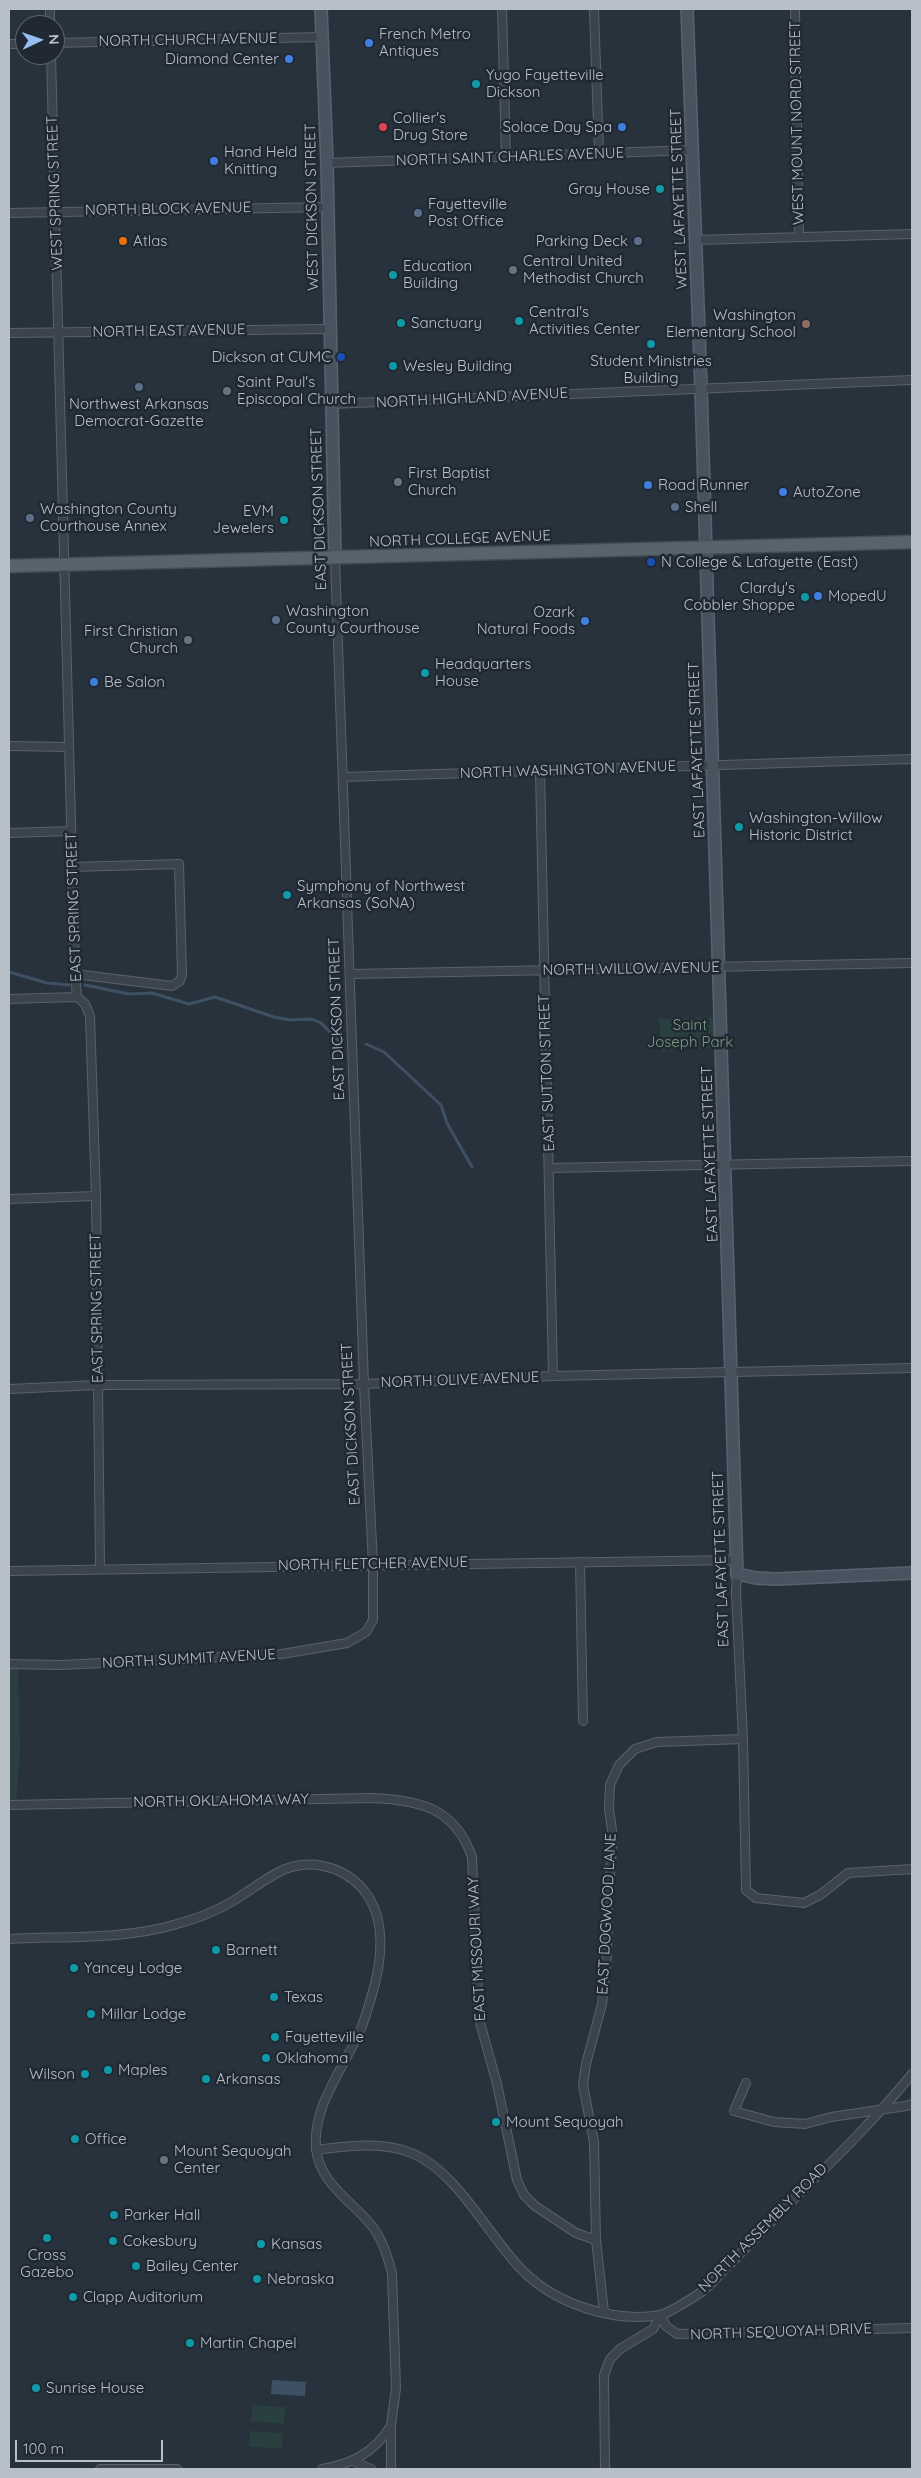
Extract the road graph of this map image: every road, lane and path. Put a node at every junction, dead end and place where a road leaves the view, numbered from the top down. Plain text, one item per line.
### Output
1 (321, 9) edge
2 (502, 9) edge
3 (594, 9) edge
4 (687, 9) edge
5 (795, 9) edge
6 (321, 37) junction
7 (65, 42) edge
8 (51, 65) edge
9 (693, 150) junction
10 (599, 154) junction
11 (506, 157) junction
12 (326, 163) junction
13 (327, 207) junction
14 (55, 211) junction
15 (9, 213) edge
16 (912, 234) edge
17 (799, 236) junction
18 (696, 240) junction
19 (329, 329) junction
20 (58, 332) junction
21 (9, 333) edge
22 (912, 380) edge
23 (702, 388) junction
24 (331, 404) junction
25 (912, 542) edge
26 (706, 549) junction
27 (335, 559) junction
28 (65, 564) junction
29 (9, 566) edge
30 (9, 746) edge
31 (69, 747) junction
32 (912, 759) edge
33 (711, 765) junction
34 (540, 771) junction
35 (343, 776) junction
36 (71, 831) junction
37 (9, 833) edge
38 (72, 867) junction
39 (912, 963) edge
40 (719, 968) junction
41 (543, 970) junction
42 (75, 974) junction
43 (351, 974) junction
44 (77, 997) junction
45 (9, 999) edge
46 (912, 1161) edge
47 (725, 1165) junction
48 (550, 1168) junction
49 (96, 1196) junction
50 (9, 1199) edge
51 (912, 1368) edge
52 (731, 1372) junction
53 (554, 1376) junction
54 (364, 1384) junction
55 (98, 1385) junction
56 (9, 1389) edge
57 (737, 1560) junction
58 (580, 1562) junction
59 (373, 1564) junction
60 (100, 1568) junction
61 (9, 1571) edge
62 (738, 1574) junction
63 (912, 1574) edge
64 (366, 1632) joint
65 (9, 1664) edge
66 (583, 1721) dead end
67 (743, 1739) junction
68 (9, 1805) edge
69 (432, 1808) joint
70 (912, 1869) edge
71 (9, 1939) edge
72 (912, 2074) edge
73 (746, 2083) dead end
74 (912, 2104) edge
75 (884, 2108) junction
76 (316, 2150) junction
77 (596, 2240) junction
78 (604, 2312) junction
79 (661, 2315) junction
80 (912, 2328) edge
81 (390, 2426) junction
82 (353, 2461) junction
83 (100, 2469) edge
84 (177, 2469) edge
85 (322, 2469) edge
86 (371, 2469) edge
87 (390, 2469) edge
88 (605, 2469) edge

1 - 6 main road, WEST DICKSON STREET
2 - 11 street
3 - 10 street
4 - 9 main road, WEST LAFAYETTE STREET
5 - 17 street, WEST MOUNT NORD STREET
6 - 7 street, NORTH CHURCH AVENUE
6 - 12 main road, WEST DICKSON STREET
8 - 14 street, WEST SPRING STREET
9 - 10 street, NORTH SAINT CHARLES AVENUE
9 - 18 main road, WEST LAFAYETTE STREET
10 - 11 street, NORTH SAINT CHARLES AVENUE
11 - 12 street, NORTH SAINT CHARLES AVENUE
12 - 13 main road, WEST DICKSON STREET
13 - 14 street, NORTH BLOCK AVENUE
13 - 19 main road, WEST DICKSON STREET
14 - 15 street, NORTH BLOCK AVENUE
14 - 20 street, WEST SPRING STREET
16 - 17 street
17 - 18 street
18 - 23 main road, WEST LAFAYETTE STREET
19 - 20 street, NORTH EAST AVENUE
19 - 24 main road, WEST DICKSON STREET
20 - 21 street, NORTH EAST AVENUE
20 - 28 street, EAST SPRING STREET
22 - 23 street, NORTH HIGHLAND AVENUE
23 - 24 street, NORTH HIGHLAND AVENUE
23 - 26 main road, EAST LAFAYETTE STREET
24 - 27 main road, EAST DICKSON STREET
25 - 26 main road, NORTH COLLEGE AVENUE
26 - 27 main road, NORTH COLLEGE AVENUE
26 - 33 main road, EAST LAFAYETTE STREET
27 - 28 main road, NORTH COLLEGE AVENUE
27 - 35 street, EAST DICKSON STREET
28 - 29 main road, NORTH COLLEGE AVENUE
28 - 31 street, EAST SPRING STREET
30 - 31 street
31 - 36 street, EAST SPRING STREET
32 - 33 street, NORTH WASHINGTON AVENUE
33 - 34 street, NORTH WASHINGTON AVENUE
33 - 40 main road, EAST LAFAYETTE STREET
34 - 35 street, NORTH WASHINGTON AVENUE
34 - 41 street, EAST SUTTON STREET
35 - 43 street, EAST DICKSON STREET
36 - 37 street
36 - 38 street, EAST SPRING STREET
38 - 42 street, EAST SPRING STREET
38 - 42 street
39 - 40 street, NORTH WILLOW AVENUE
40 - 41 street, NORTH WILLOW AVENUE
40 - 47 main road, EAST LAFAYETTE STREET
41 - 43 street, NORTH WILLOW AVENUE
41 - 48 street, EAST SUTTON STREET
42 - 44 street, EAST SPRING STREET
43 - 54 street, EAST DICKSON STREET
44 - 45 street
44 - 49 street, EAST SPRING STREET
46 - 47 street
47 - 48 street
47 - 52 main road, EAST LAFAYETTE STREET
48 - 53 street, EAST SUTTON STREET
49 - 50 street
49 - 55 street, EAST SPRING STREET
51 - 52 street, NORTH OLIVE AVENUE
52 - 53 street, NORTH OLIVE AVENUE
52 - 57 main road, EAST LAFAYETTE STREET
53 - 54 street, NORTH OLIVE AVENUE
54 - 55 street, NORTH OLIVE AVENUE
54 - 59 street, EAST DICKSON STREET
55 - 56 street, NORTH OLIVE AVENUE
55 - 60 street, EAST SPRING STREET
57 - 58 street, NORTH FLETCHER AVENUE
57 - 62 main road, EAST LAFAYETTE STREET
58 - 59 street, NORTH FLETCHER AVENUE
58 - 66 street
59 - 60 street, NORTH FLETCHER AVENUE
59 - 64 street, EAST DICKSON STREET
60 - 61 street, NORTH FLETCHER AVENUE
62 - 63 main road
62 - 67 street, EAST LAFAYETTE STREET
64 - 65 street, NORTH SUMMIT AVENUE
67 - 70 street, EAST LAFAYETTE STREET
67 - 77 street, EAST DOGWOOD LANE
68 - 69 street, NORTH OKLAHOMA WAY
69 - 77 street, EAST MISSOURI WAY
71 - 76 street
72 - 75 street, NORTH ASSEMBLY ROAD
73 - 75 street
74 - 75 street
75 - 79 street, NORTH ASSEMBLY ROAD
76 - 78 street
76 - 81 street
77 - 78 street, EAST DOGWOOD LANE
78 - 79 street
79 - 80 street, NORTH SEQUOYAH DRIVE
79 - 88 street
81 - 82 street
81 - 87 street
82 - 85 street
82 - 86 street
83 - 84 street

